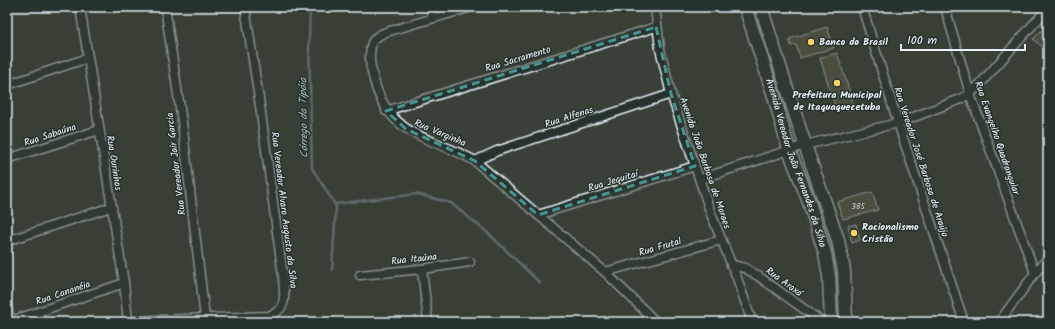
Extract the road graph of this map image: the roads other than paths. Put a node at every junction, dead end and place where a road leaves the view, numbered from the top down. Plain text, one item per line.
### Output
1 (80, 7) edge
2 (165, 7) edge
3 (245, 7) edge
4 (431, 7) edge
5 (472, 7) edge
6 (655, 7) edge
7 (745, 7) edge
8 (761, 7) edge
9 (862, 7) edge
10 (945, 7) edge
11 (1048, 8) edge
12 (433, 18) junction
13 (656, 26) junction
14 (88, 58) junction
15 (7, 85) edge
16 (671, 94) junction
17 (970, 94) junction
18 (386, 111) junction
19 (898, 123) junction
20 (99, 130) junction
21 (805, 145) junction
22 (789, 150) junction
23 (7, 159) edge
24 (475, 161) junction
25 (695, 166) junction
26 (700, 179) junction
27 (111, 207) junction
28 (538, 214) junction
29 (721, 240) junction
30 (7, 241) edge
31 (1048, 258) edge
32 (470, 262) dead end
33 (731, 264) junction
34 (422, 270) junction
35 (605, 272) junction
36 (1034, 273) junction
37 (360, 275) dead end
38 (124, 283) junction
39 (7, 310) edge
40 (205, 318) junction
41 (10, 321) edge
42 (128, 321) edge
43 (428, 322) edge
44 (656, 322) edge
45 (752, 322) edge
46 (822, 322) edge
47 (831, 322) edge
48 (846, 322) edge
49 (964, 322) edge
50 (999, 322) edge

1 - 14 street, Rua Ourinhos
2 - 40 street, Rua Vereador Jair Garcia
3 - 40 street, Rua Vereador Alvaro Augusto da Silva
4 - 12 street
5 - 12 street, Rua Varginha
6 - 13 street, Avenida João Barbosa de Moraes
7 - 22 main road, Avenida Vereador João Fernandes da Silva
8 - 21 main road, Avenida Vereador João Fernandes da Silva
9 - 19 street, Rua Vereador José Barbosa de Araújo
10 - 17 street, Rua Evangelho Quadrangular
11 - 17 street
12 - 18 street, Rua Varginha
13 - 16 street, Avenida João Barbosa de Moraes
13 - 18 street, Rua Sacramento
14 - 15 street
14 - 20 street, Rua Ourinhos
16 - 24 street, Rua Alfenas
16 - 25 street, Avenida João Barbosa de Moraes
17 - 19 street
17 - 36 street, Rua Evangelho Quadrangular
18 - 24 street, Rua Varginha
19 - 21 street
19 - 49 street, Rua Vereador José Barbosa de Araújo
20 - 23 street, Rua Sabaúna
20 - 27 street, Rua Ourinhos
21 - 22 street
21 - 48 main road, Avenida Vereador João Fernandes da Silva
22 - 26 street
22 - 47 main road, Avenida Vereador João Fernandes da Silva
24 - 28 street, Rua Varginha
25 - 26 street, Avenida João Barbosa de Moraes
25 - 28 street, Rua Jequitaí
26 - 29 street, Avenida João Barbosa de Moraes
27 - 30 street
27 - 38 street, Rua Ourinhos
28 - 35 street, Rua Varginha
29 - 33 street, Avenida João Barbosa de Moraes
29 - 35 street, Rua Frutal
31 - 36 street
32 - 34 street, Rua Itaúna
33 - 45 street, Avenida João Barbosa de Moraes
33 - 46 street, Rua Araxá
34 - 37 street, Rua Itaúna
34 - 43 street
35 - 44 street, Rua Varginha
36 - 50 street
38 - 41 street, Rua Cananéia
38 - 42 street, Rua Ourinhos
39 - 41 street
40 - 42 street, Rua Vereador Alvaro Augusto da Silva

